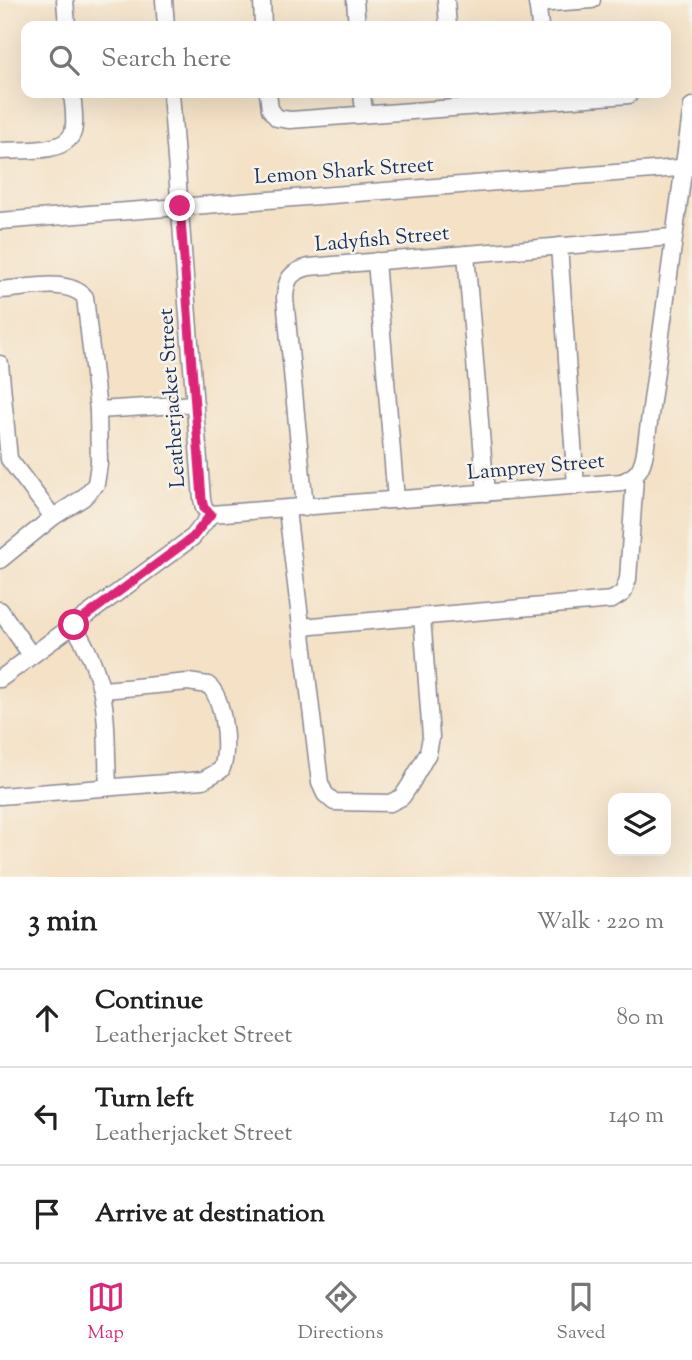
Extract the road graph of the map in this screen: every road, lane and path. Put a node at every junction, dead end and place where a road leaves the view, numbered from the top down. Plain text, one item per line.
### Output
1 (65, 0) edge
2 (164, 0) edge
3 (262, 0) edge
4 (355, 0) edge
5 (446, 0) edge
6 (592, 0) edge
7 (537, 2) edge
8 (67, 21) edge
9 (166, 21) edge
10 (264, 21) edge
11 (357, 21) edge
12 (448, 21) edge
13 (539, 21) edge
14 (72, 98) edge
15 (171, 98) edge
16 (269, 98) edge
17 (363, 98) edge
18 (485, 98) edge
19 (454, 99) edge
20 (692, 106) edge
21 (364, 112) junction
22 (0, 151) edge
23 (688, 167) edge
24 (180, 206) junction
25 (0, 220) edge
26 (672, 237) junction
27 (559, 246) junction
28 (466, 254) junction
29 (376, 261) junction
30 (0, 290) edge
31 (0, 364) edge
32 (195, 404) junction
33 (98, 410) junction
34 (635, 476) junction
35 (576, 486) junction
36 (486, 493) junction
37 (396, 500) junction
38 (305, 508) junction
39 (287, 510) junction
40 (211, 514) junction
41 (54, 517) junction
42 (0, 560) edge
43 (0, 610) edge
44 (422, 616) junction
45 (74, 625) junction
46 (301, 626) junction
47 (31, 655) junction
48 (0, 679) edge
49 (104, 690) junction
50 (108, 787) junction
51 (0, 796) edge

1 - 8 street
2 - 9 street
3 - 10 street
4 - 11 street
5 - 12 street
6 - 7 street
7 - 13 street
14 - 22 street
15 - 24 street, Leatherjacket Street
16 - 21 street
17 - 21 street
18 - 19 street
19 - 21 street
20 - 23 street, Lamprey Street
23 - 24 street, Lemon Shark Street
23 - 26 street, Lamprey Street
24 - 25 street, Lemon Shark Street
24 - 32 street, Leatherjacket Street
26 - 27 street, Ladyfish Street
26 - 34 street, Lamprey Street
27 - 28 street, Ladyfish Street
27 - 35 street
28 - 29 street, Ladyfish Street
28 - 36 street
29 - 37 street
29 - 38 street, Ladyfish Street
30 - 33 street
31 - 41 street
32 - 33 street
32 - 40 street, Leatherjacket Street
33 - 41 street
34 - 35 street, Lamprey Street
34 - 44 street
35 - 36 street, Lamprey Street
36 - 37 street, Lamprey Street
37 - 38 street, Lamprey Street
38 - 39 street, Lamprey Street
39 - 40 street, Lamprey Street
39 - 46 street
40 - 45 street
41 - 42 street
43 - 47 street
44 - 46 street
44 - 46 street
45 - 47 street
45 - 49 street
47 - 48 street
49 - 50 street
49 - 50 street
50 - 51 street

